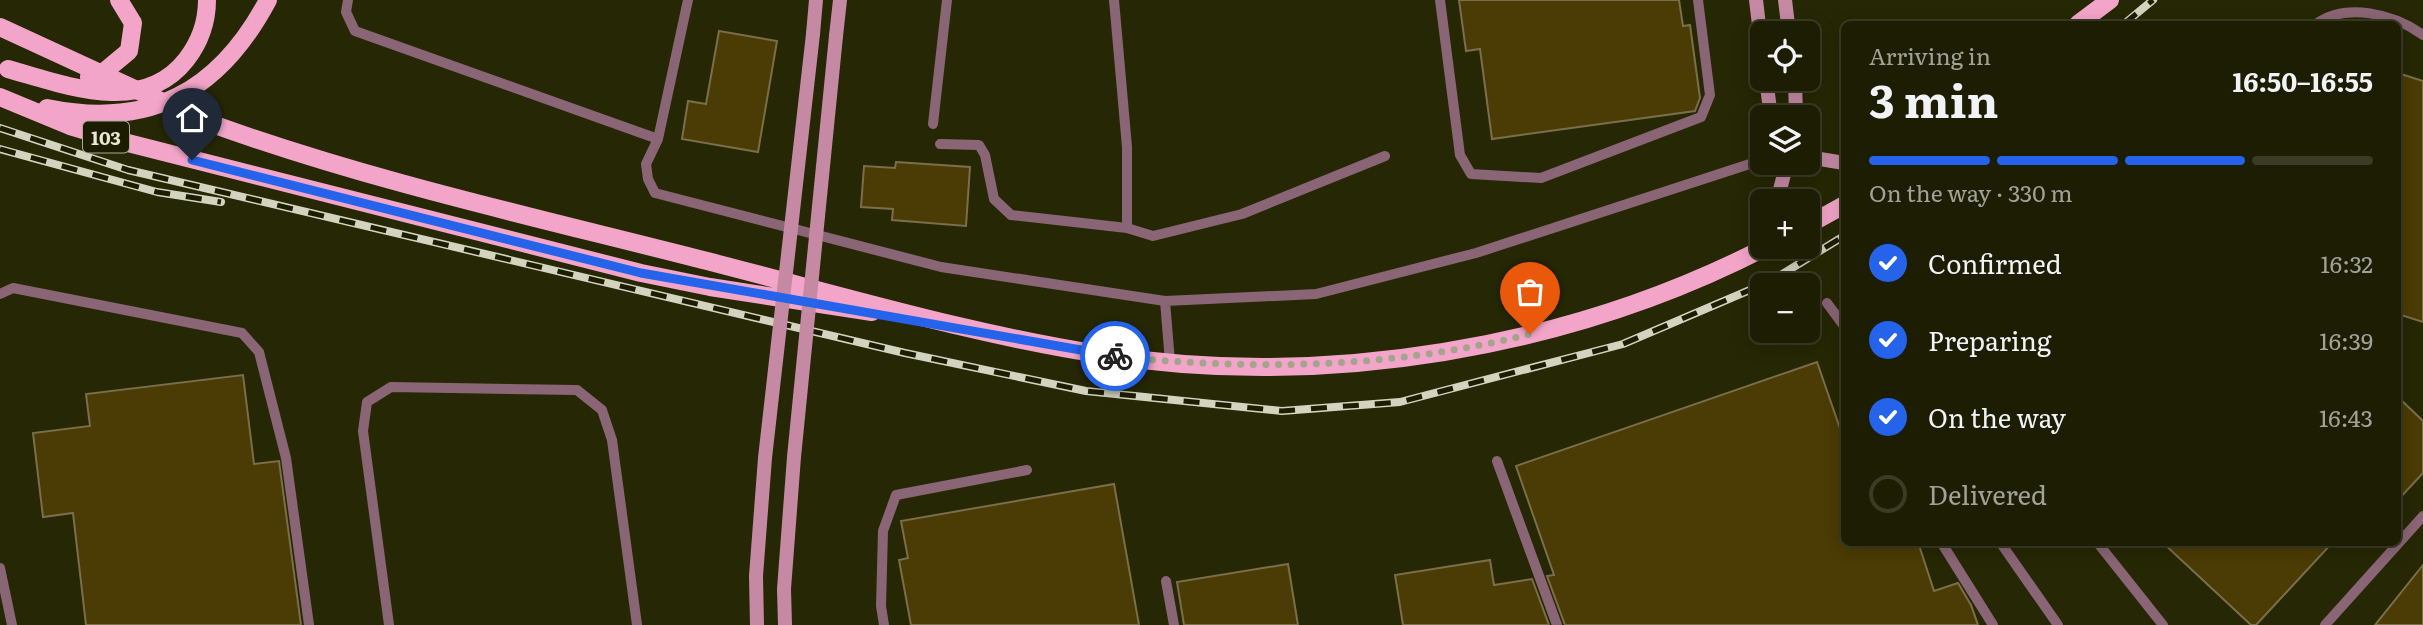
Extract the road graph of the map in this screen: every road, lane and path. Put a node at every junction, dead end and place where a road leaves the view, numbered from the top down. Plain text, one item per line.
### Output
1 (119, 0) edge
2 (207, 0) edge
3 (268, 0) edge
4 (348, 0) edge
5 (688, 0) edge
6 (816, 0) edge
7 (839, 0) edge
8 (947, 0) edge
9 (1114, 0) edge
10 (1440, 0) edge
11 (1698, 0) edge
12 (1756, 0) edge
13 (1785, 0) edge
14 (2110, 0) edge
15 (1759, 21) edge
16 (1788, 21) edge
17 (2082, 21) edge
18 (2320, 21) edge
19 (2397, 21) edge
20 (2401, 22) edge
21 (0, 27) edge
22 (2423, 36) edge
23 (4, 68) edge
24 (3, 98) edge
25 (933, 124) dead end
26 (658, 139) junction
27 (940, 145) dead end
28 (1385, 156) dead end
29 (1820, 159) edge
30 (1841, 162) edge
31 (1750, 164) edge
32 (1841, 207) edge
33 (1820, 218) edge
34 (1127, 228) junction
35 (1750, 255) edge
36 (0, 294) edge
37 (1165, 301) junction
38 (1827, 303) dead end
39 (1841, 322) edge
40 (991, 332) junction
41 (1170, 362) junction
42 (1497, 461) dead end
43 (1027, 470) dead end
44 (2423, 516) edge
45 (2401, 540) edge
46 (1944, 546) edge
47 (2003, 546) edge
48 (2101, 546) edge
49 (2396, 546) edge
50 (0, 568) edge
51 (1166, 581) dead end
52 (12, 625) edge
53 (309, 625) edge
54 (389, 625) edge
55 (637, 625) edge
56 (757, 625) edge
57 (785, 625) edge
58 (884, 625) edge
59 (1174, 625) edge
60 (1557, 625) edge
61 (1993, 625) edge
62 (2058, 625) edge
63 (2163, 625) edge
64 (2325, 625) edge

1 - 23 main road
2 - 23 main road
3 - 24 main road
4 - 26 lane
5 - 26 lane
6 - 56 street, bridge
7 - 57 street, bridge
8 - 25 lane
9 - 34 lane
10 - 11 lane
12 - 15 street
13 - 16 street
14 - 17 main road
18 - 19 lane
20 - 22 lane
21 - 40 main road, bridge
24 - 40 main road, 103
26 - 37 lane
27 - 34 lane
28 - 34 lane
29 - 30 street
31 - 37 lane
32 - 33 main road
35 - 41 main road, 103
36 - 53 lane
37 - 41 lane
38 - 39 lane
40 - 41 main road, 103
42 - 60 lane
43 - 58 lane
44 - 45 lane
46 - 61 lane
47 - 62 lane
48 - 63 lane
49 - 64 lane
50 - 52 lane
51 - 59 lane
54 - 55 lane

